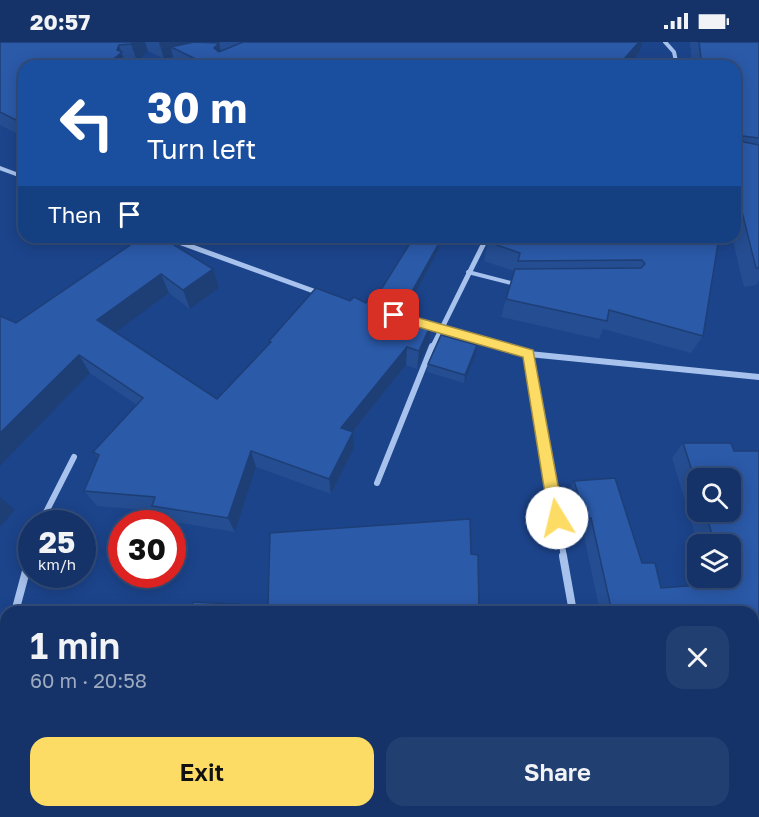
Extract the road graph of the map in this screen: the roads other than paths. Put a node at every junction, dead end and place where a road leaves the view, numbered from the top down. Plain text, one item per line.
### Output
1 (665, 42) edge
2 (186, 57) edge
3 (176, 60) edge
4 (676, 60) edge
5 (0, 168) edge
6 (18, 175) edge
7 (182, 243) edge
8 (484, 243) edge
9 (467, 272) junction
10 (526, 284) edge
11 (326, 295) edge
12 (416, 322) edge
13 (439, 329) junction
14 (529, 354) junction
15 (759, 377) edge
16 (74, 457) dead end
17 (377, 483) dead end
18 (47, 510) edge
19 (22, 588) edge
20 (17, 606) edge
21 (572, 606) edge

1 - 4 street
2 - 3 lane
5 - 6 street
7 - 11 street
8 - 9 street
9 - 10 lane
9 - 13 street
12 - 13 street
13 - 14 street
13 - 17 street
14 - 15 street
14 - 21 street
16 - 18 street
19 - 20 street

